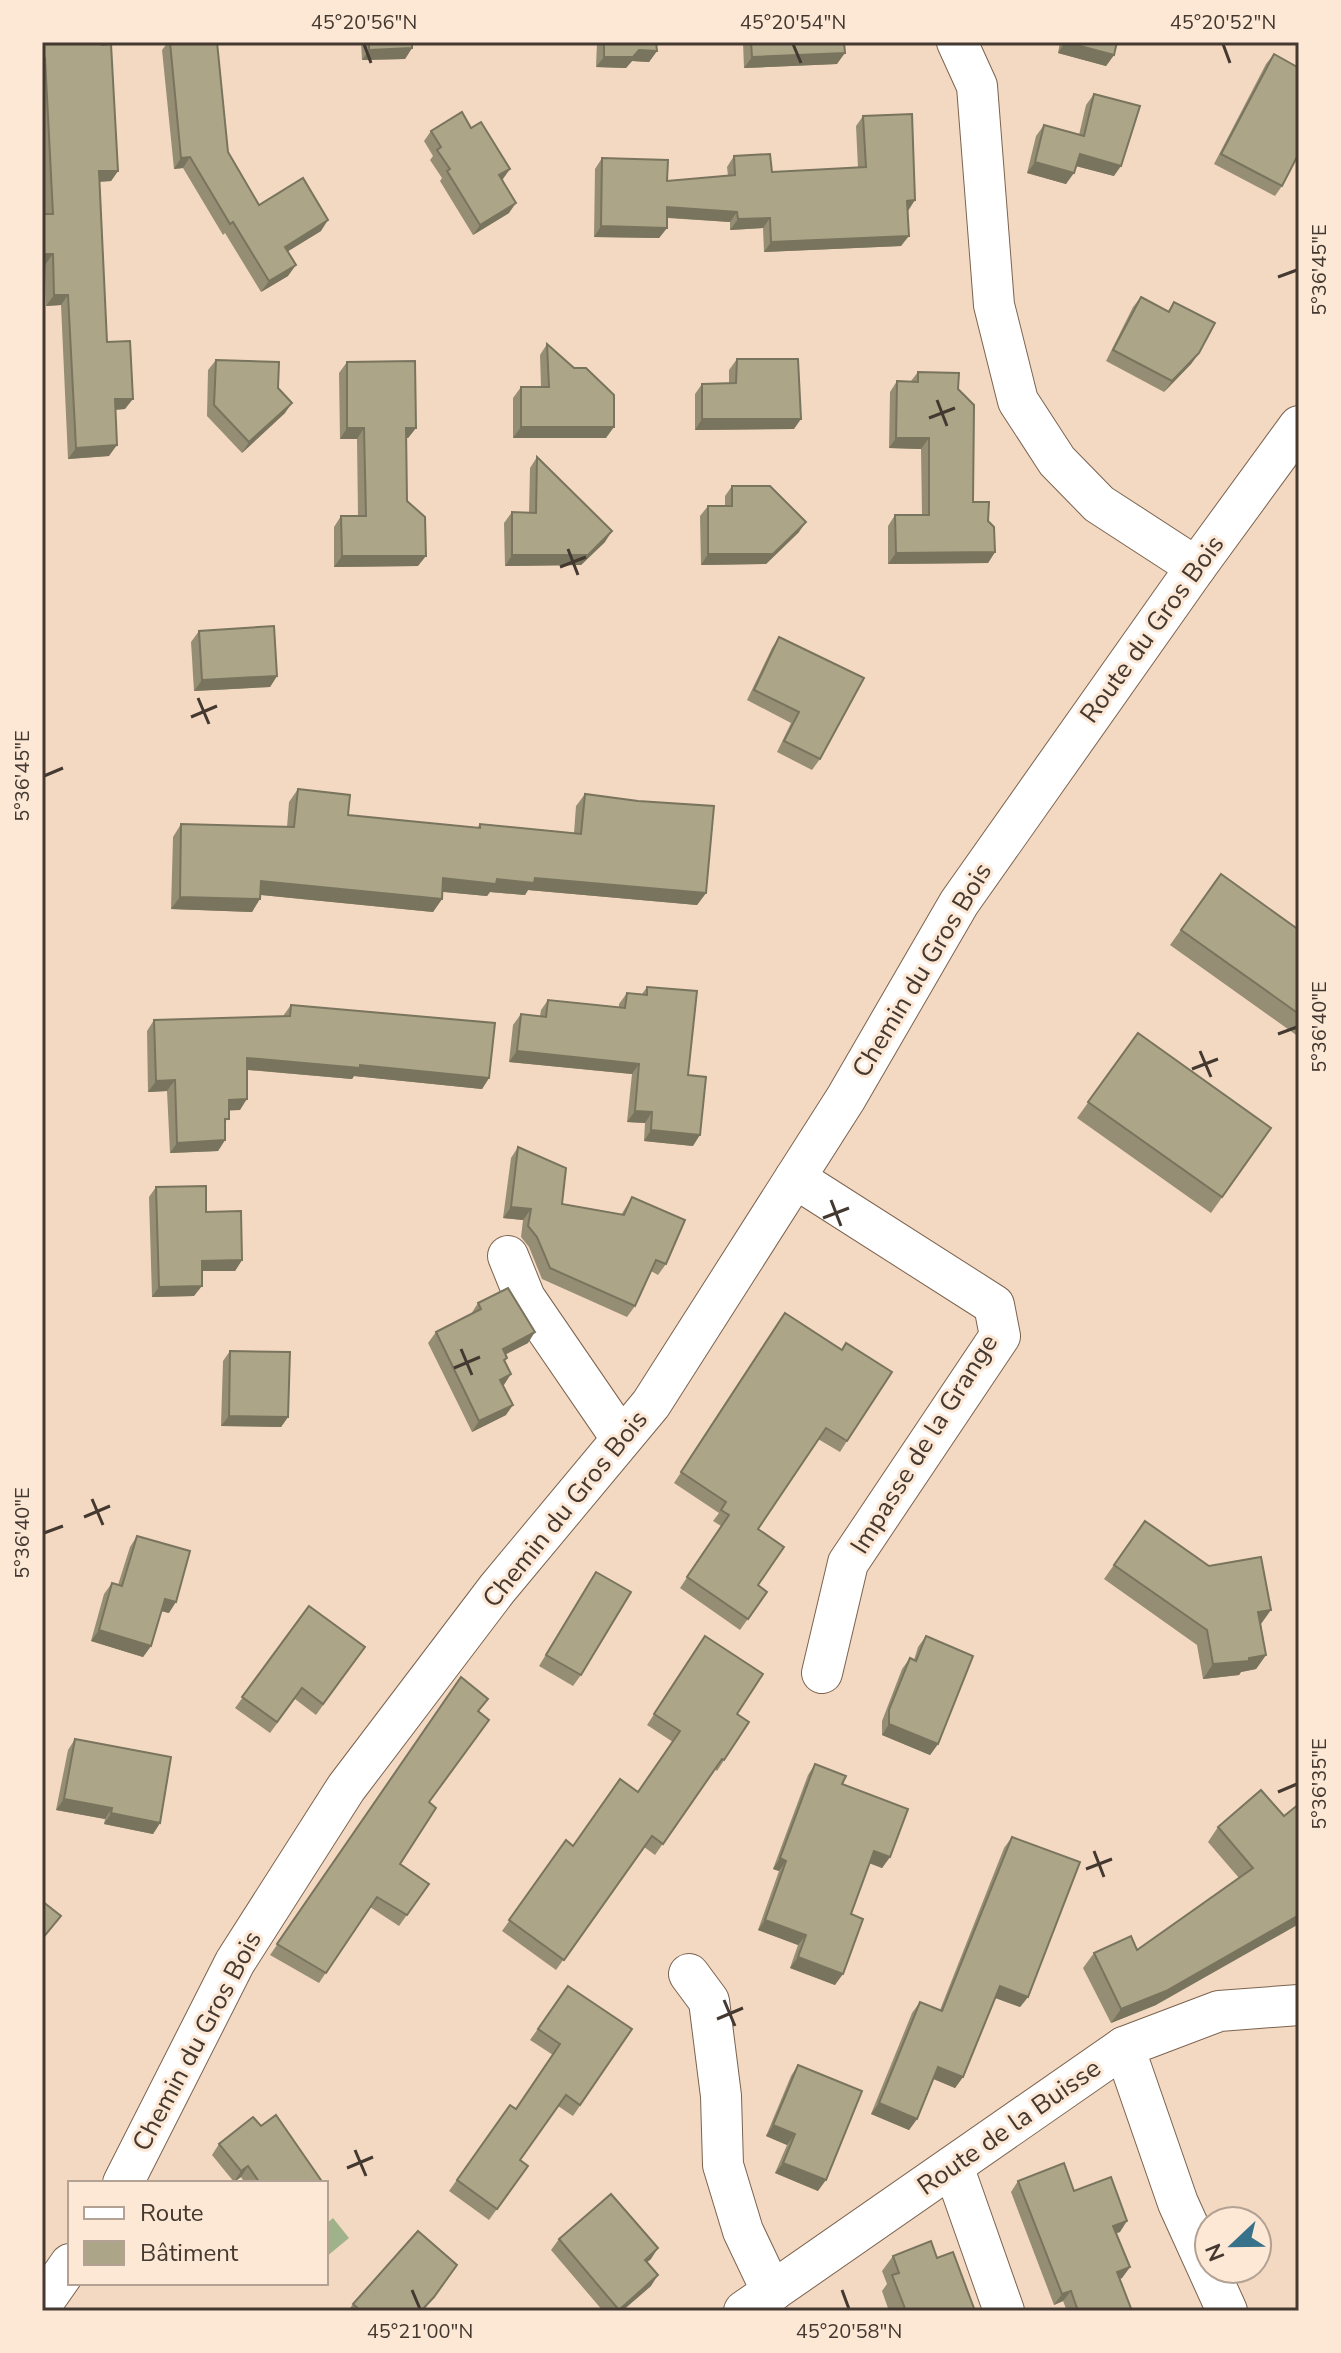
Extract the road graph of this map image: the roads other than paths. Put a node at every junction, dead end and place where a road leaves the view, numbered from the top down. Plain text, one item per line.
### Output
1 (957, 42) edge
2 (1299, 426) edge
3 (1196, 567) junction
4 (1007, 834) joint
5 (795, 1178) junction
6 (508, 1256) dead end
7 (621, 1438) junction
8 (822, 1673) dead end
9 (689, 1974) dead end
10 (1299, 2005) edge
11 (1124, 2047) junction
12 (953, 2166) junction
13 (124, 2181) edge
14 (68, 2267) edge
15 (758, 2302) edge
16 (42, 2304) edge
17 (1004, 2311) edge
18 (1227, 2311) edge

1 - 3 street
2 - 3 street, Route du Gros Bois
3 - 4 street, Route du Gros Bois
4 - 5 street, Chemin du Gros Bois
5 - 7 street, Chemin du Gros Bois
5 - 8 street, Impasse de la Grange
6 - 7 street
7 - 13 street, Chemin du Gros Bois
9 - 15 street
10 - 11 street, Route de la Buisse
11 - 12 street, Route de la Buisse
11 - 18 street
12 - 15 street, Route de la Buisse
12 - 17 street
14 - 16 street

